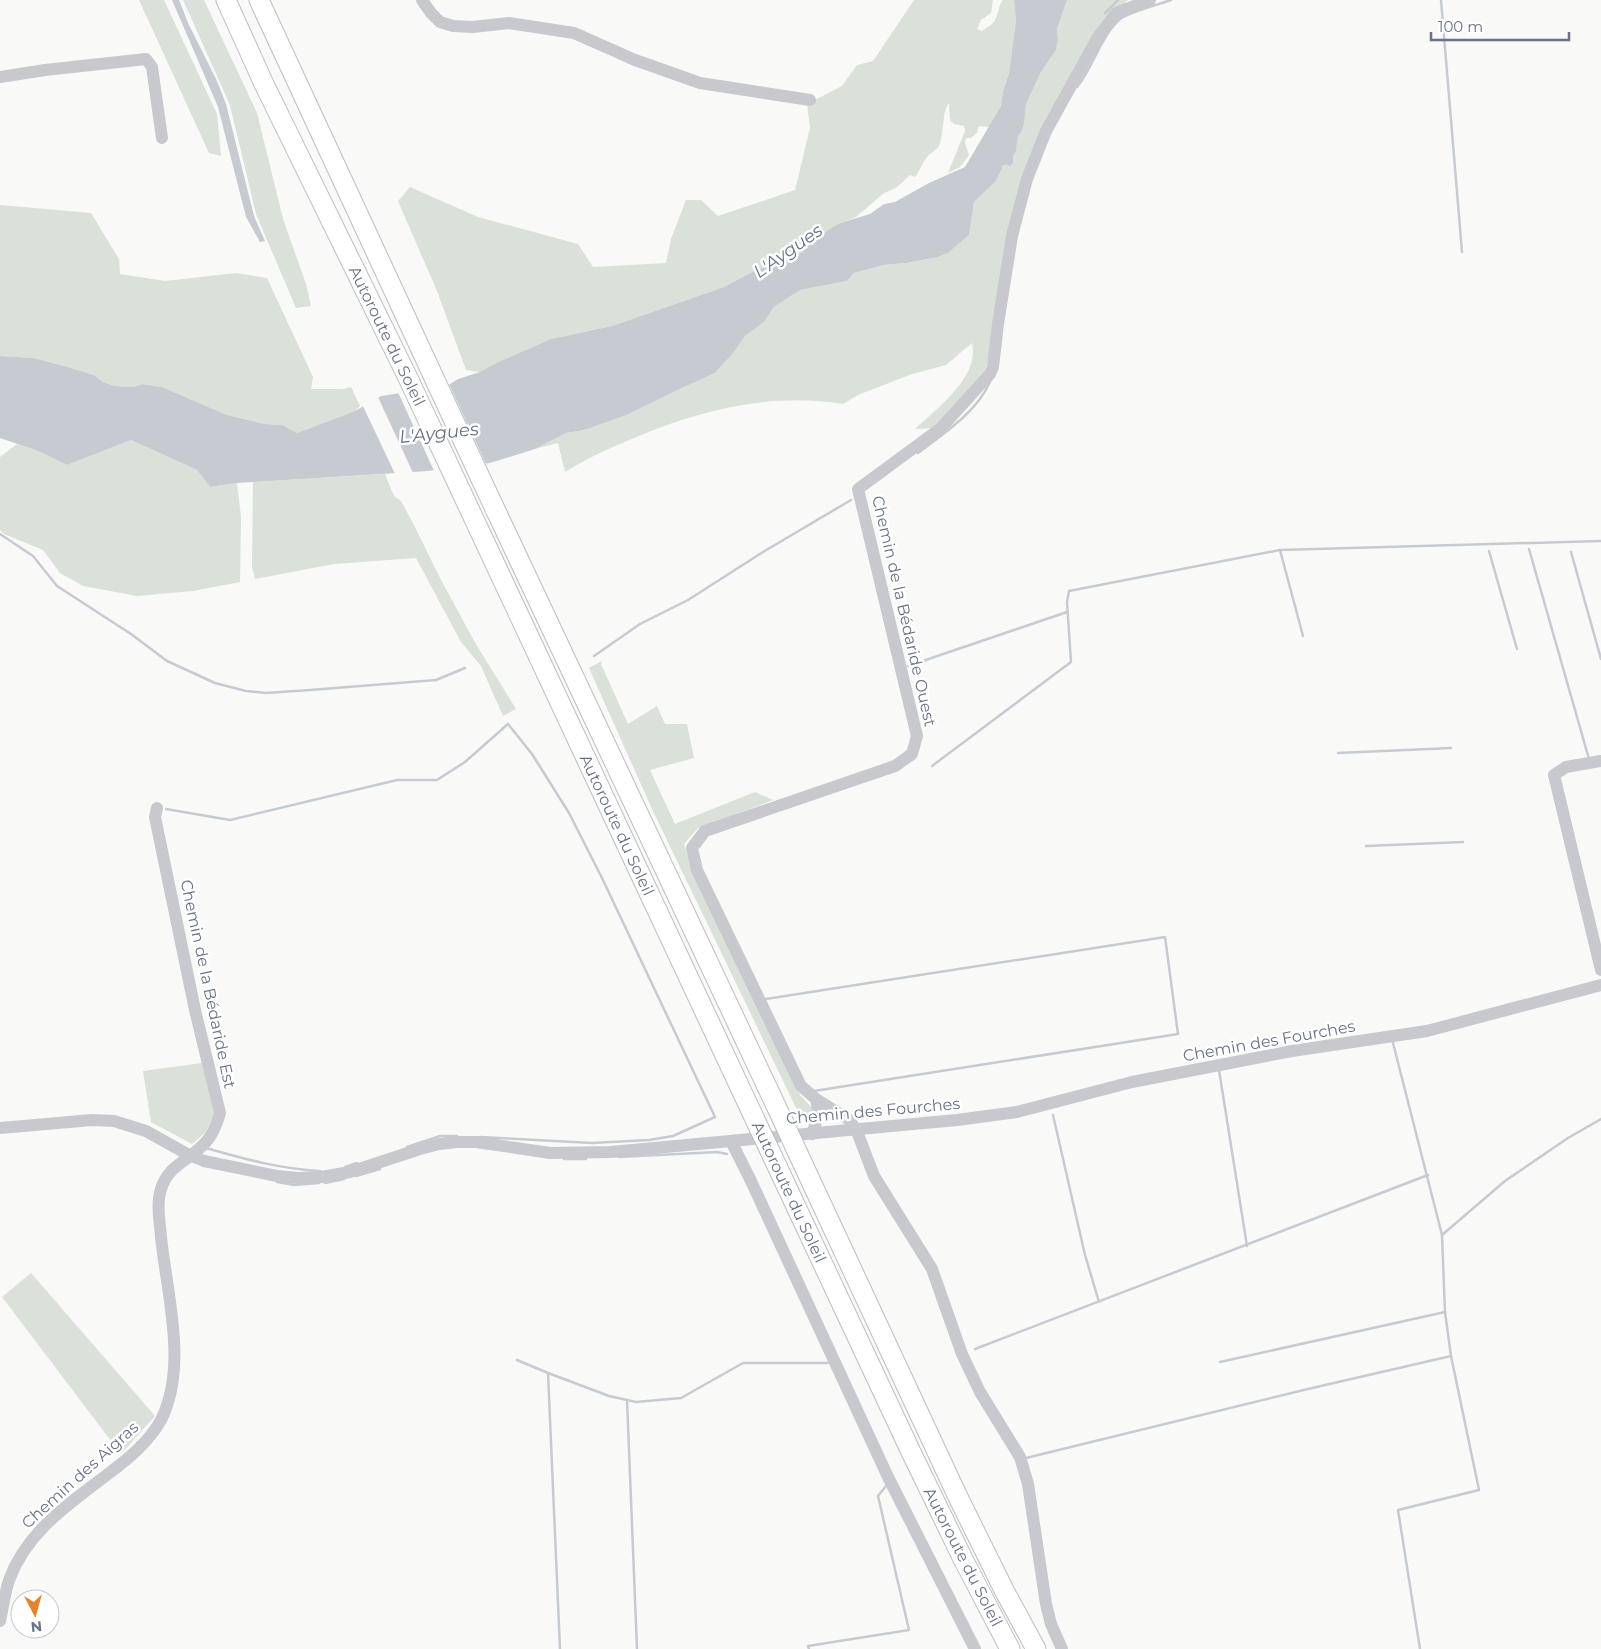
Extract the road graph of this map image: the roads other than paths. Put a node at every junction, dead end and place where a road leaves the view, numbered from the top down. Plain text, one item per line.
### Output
1 (226, 0) edge
2 (259, 0) edge
3 (422, 0) edge
4 (1150, 0) edge
5 (0, 77) edge
6 (810, 100) dead end
7 (162, 138) dead end
8 (1601, 761) edge
9 (157, 808) dead end
10 (1601, 970) edge
11 (1601, 985) edge
12 (816, 1099) junction
13 (0, 1128) edge
14 (856, 1129) junction
15 (812, 1134) junction
16 (736, 1140) junction
17 (189, 1156) junction
18 (0, 1620) edge
19 (975, 1649) edge
20 (1010, 1649) edge
21 (1036, 1649) edge
22 (1062, 1649) edge

1 - 20 highway, Autoroute du Soleil, bridge
2 - 21 highway, Autoroute du Soleil, bridge
3 - 6 street
4 - 12 street, Chemin de la Bédaride Ouest
5 - 7 street
8 - 10 street
9 - 17 street, Chemin de la Bédaride Est
11 - 14 street, Chemin des Fourches
12 - 14 street, Chemin de la Bédaride Ouest
12 - 15 street
13 - 17 street, Chemin des Fourches
14 - 15 street, Chemin des Fourches
14 - 22 street
15 - 16 street, Chemin des Fourches
16 - 17 street, Chemin des Fourches
16 - 19 street
17 - 18 street, Chemin des Aigras

